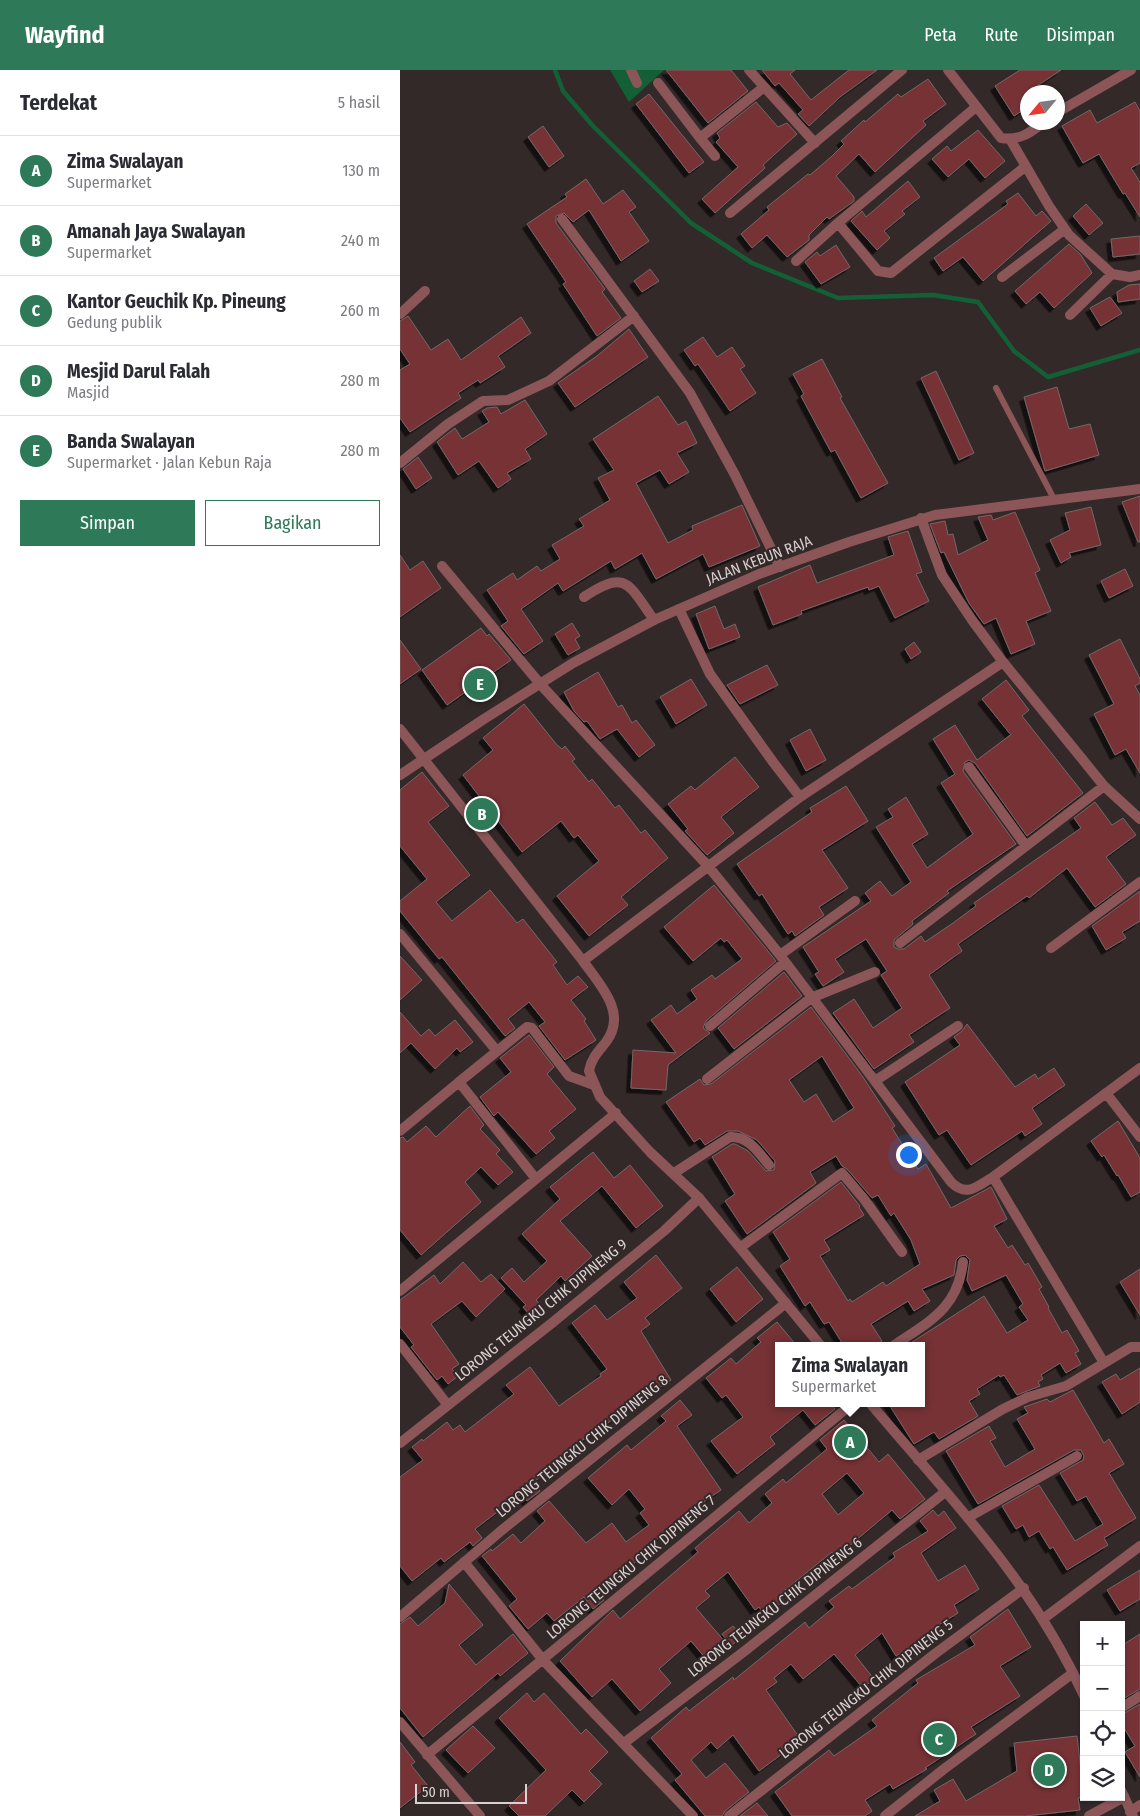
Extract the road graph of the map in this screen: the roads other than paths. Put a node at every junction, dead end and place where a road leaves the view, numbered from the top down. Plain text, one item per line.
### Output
1 (631, 70) edge
2 (749, 70) edge
3 (902, 70) edge
4 (948, 70) edge
5 (1131, 70) edge
6 (638, 83) dead end
7 (658, 83) dead end
8 (764, 87) junction
9 (976, 107) junction
10 (1065, 108) edge
11 (1032, 130) edge
12 (700, 138) junction
13 (1010, 139) junction
14 (814, 143) junction
15 (715, 156) dead end
16 (1026, 166) junction
17 (730, 213) dead end
18 (562, 219) dead end
19 (838, 223) junction
20 (1064, 229) junction
21 (796, 261) dead end
22 (1112, 274) junction
23 (1140, 276) edge
24 (1002, 277) dead end
25 (425, 292) dead end
26 (400, 314) edge
27 (1070, 315) dead end
28 (634, 316) junction
29 (996, 388) dead end
30 (400, 463) edge
31 (1140, 489) edge
32 (1054, 499) junction
33 (921, 518) junction
34 (442, 566) dead end
35 (780, 567) junction
36 (584, 597) dead end
37 (679, 609) junction
38 (654, 620) junction
39 (1003, 662) junction
40 (541, 685) junction
41 (400, 729) edge
42 (425, 758) junction
43 (969, 767) dead end
44 (400, 775) edge
45 (1104, 786) junction
46 (800, 797) junction
47 (1140, 819) edge
48 (1026, 846) junction
49 (708, 866) junction
50 (1140, 882) edge
51 (855, 901) dead end
52 (400, 934) edge
53 (900, 943) dead end
54 (1051, 948) dead end
55 (782, 958) junction
56 (583, 961) junction
57 (875, 972) dead end
58 (811, 998) junction
59 (710, 1026) dead end
60 (958, 1026) dead end
61 (496, 1050) junction
62 (1140, 1068) edge
63 (708, 1079) dead end
64 (875, 1081) junction
65 (458, 1082) junction
66 (594, 1086) junction
67 (1106, 1094) junction
68 (616, 1113) junction
69 (400, 1131) edge
70 (1140, 1137) edge
71 (770, 1164) dead end
72 (674, 1173) junction
73 (993, 1177) junction
74 (536, 1179) junction
75 (699, 1198) junction
76 (741, 1247) junction
77 (902, 1252) dead end
78 (963, 1262) dead end
79 (400, 1290) edge
80 (786, 1303) junction
81 (819, 1342) edge
82 (900, 1342) edge
83 (400, 1344) edge
84 (1140, 1347) edge
85 (1104, 1363) junction
86 (447, 1404) junction
87 (848, 1407) edge
88 (873, 1407) edge
89 (400, 1443) edge
90 (1077, 1456) dead end
91 (918, 1460) junction
92 (945, 1492) junction
93 (969, 1517) junction
94 (1140, 1546) edge
95 (464, 1562) junction
96 (1024, 1588) junction
97 (400, 1617) edge
98 (1043, 1619) junction
99 (543, 1660) junction
100 (1074, 1673) junction
101 (1080, 1687) edge
102 (1140, 1696) edge
103 (1125, 1705) edge
104 (400, 1722) edge
105 (624, 1743) junction
106 (427, 1755) junction
107 (1125, 1799) edge
108 (1111, 1801) edge
109 (1140, 1805) edge
110 (1132, 1814) edge
111 (480, 1816) edge
112 (693, 1816) edge
113 (729, 1816) edge
114 (885, 1816) edge
115 (1089, 1816) edge

1 - 6 street
2 - 8 street
3 - 14 street
4 - 9 street
5 - 10 street
7 - 12 street
8 - 12 street
8 - 14 street
9 - 13 street
9 - 19 street
11 - 13 street
12 - 15 street
13 - 16 street
14 - 17 street
16 - 19 street
16 - 20 street
18 - 28 street
19 - 21 street
20 - 22 street
20 - 24 street
22 - 23 street
22 - 27 street
25 - 26 street
28 - 30 street
28 - 35 street
29 - 32 lane
31 - 32 street, JALAN KEBUN RAJA
32 - 33 street, JALAN KEBUN RAJA
33 - 35 street, JALAN KEBUN RAJA
33 - 39 street
34 - 40 street
35 - 37 street, JALAN KEBUN RAJA
36 - 38 street
37 - 38 street, JALAN KEBUN RAJA
37 - 46 street
38 - 40 street, JALAN KEBUN RAJA
39 - 45 street
39 - 46 street
40 - 42 street, JALAN KEBUN RAJA
40 - 49 street
41 - 42 street
42 - 44 street, JALAN KEBUN RAJA
42 - 56 street
43 - 48 street
45 - 47 street
45 - 48 street
46 - 49 street
48 - 53 street
49 - 55 street
49 - 56 street
50 - 54 street
51 - 55 street
52 - 61 street
55 - 58 street
55 - 59 street
56 - 66 street
57 - 58 street
58 - 63 street
58 - 64 street
60 - 64 street
61 - 65 street
61 - 66 street
62 - 67 street
64 - 73 street
65 - 69 street
65 - 74 street
66 - 68 street
67 - 70 street
67 - 73 street
68 - 72 street
68 - 74 street
71 - 72 street
72 - 75 street
73 - 85 street
74 - 79 street
75 - 76 street
75 - 86 street, LORONG TEUNGKU CHIK DIPINENG 9
76 - 77 street
76 - 80 street
78 - 82 street
80 - 81 street
80 - 95 street, LORONG TEUNGKU CHIK DIPINENG 8
83 - 86 street
84 - 85 street
85 - 91 street
86 - 89 street, LORONG TEUNGKU CHIK DIPINENG 9
87 - 99 street, LORONG TEUNGKU CHIK DIPINENG 7
88 - 91 street
90 - 93 street
91 - 92 street
92 - 93 street
92 - 105 street, LORONG TEUNGKU CHIK DIPINENG 6
93 - 96 street
94 - 98 street
95 - 97 street, LORONG TEUNGKU CHIK DIPINENG 8
95 - 99 street
96 - 98 street
96 - 113 street, LORONG TEUNGKU CHIK DIPINENG 5
98 - 100 street
99 - 105 street
99 - 106 street, LORONG TEUNGKU CHIK DIPINENG 7
100 - 101 street
100 - 114 street
102 - 103 street
104 - 106 street
105 - 112 street
106 - 111 street
107 - 110 street
108 - 115 street
109 - 110 street

